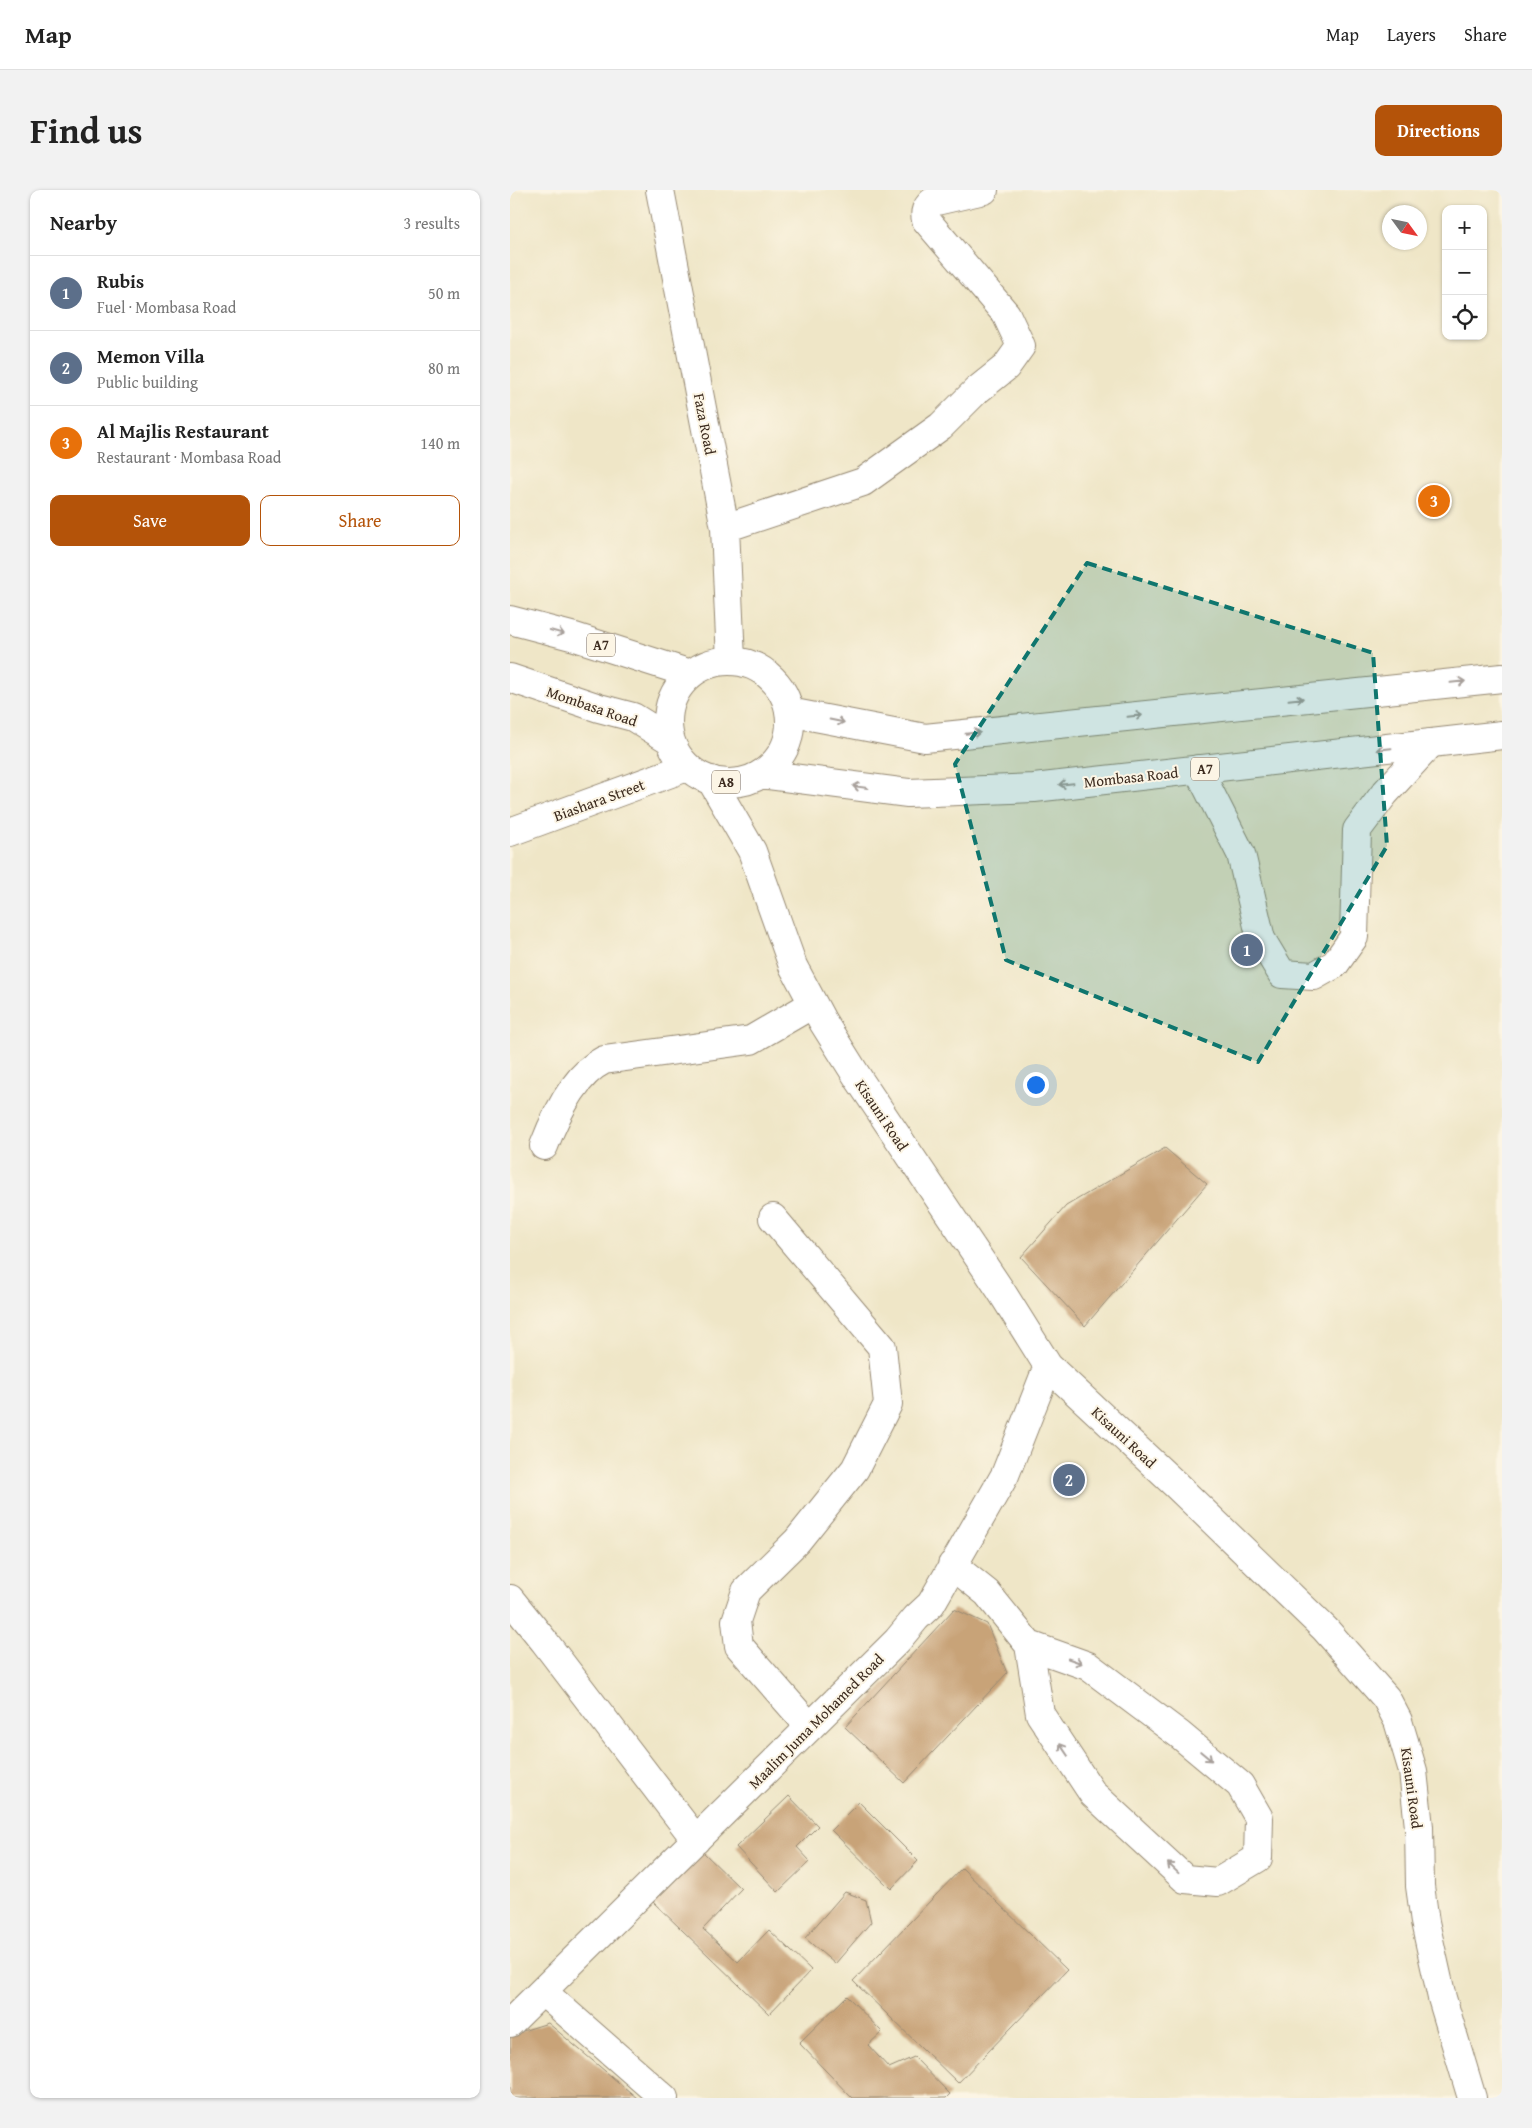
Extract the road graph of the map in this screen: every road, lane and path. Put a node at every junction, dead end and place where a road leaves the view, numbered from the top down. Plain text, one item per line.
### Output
1 (660, 190) edge
2 (984, 190) edge
3 (725, 528) junction
4 (510, 620) edge
5 (731, 660) junction
6 (691, 674) junction
7 (510, 678) edge
8 (1502, 678) edge
9 (789, 712) junction
10 (1502, 735) edge
11 (670, 740) junction
12 (1431, 743) junction
13 (688, 767) junction
14 (1198, 769) junction
15 (761, 774) junction
16 (711, 780) junction
17 (510, 832) edge
18 (813, 1004) junction
19 (544, 1146) dead end
20 (773, 1218) dead end
21 (1048, 1366) junction
22 (952, 1565) junction
23 (510, 1599) edge
24 (1029, 1645) junction
25 (810, 1727) junction
26 (696, 1840) junction
27 (543, 1992) junction
28 (510, 2023) edge
29 (664, 2098) edge
30 (1472, 2098) edge

1 - 3 main road, Faza Road
2 - 3 main road
3 - 5 main road, Faza Road
4 -> 6 main road, A7
5 - 6 main road, A8
5 - 9 main road, A8
6 - 11 main road, A8
7 - 11 main road, Mombasa Road
9 -> 8 main road
9 - 15 main road, A8
10 - 12 main road, Mombasa Road / A7
11 - 13 main road, A8
12 -> 14 main road, Mombasa Road / A7
12 - 14 main road
13 - 16 main road, A8
13 - 17 main road, Biashara Street
14 -> 15 main road, Mombasa Road / A7
15 - 16 main road, A8
16 - 18 main road, Kisauni Road
18 - 19 main road
18 - 21 main road, Kisauni Road
20 - 25 main road
21 - 22 main road, Maalim Juma Mohamed Road
21 - 30 main road, Kisauni Road
22 - 24 main road
22 - 25 main road, Maalim Juma Mohamed Road
23 - 26 main road
24 -> 24 main road
25 - 26 main road, Maalim Juma Mohamed Road
26 - 27 main road, Maalim Juma Mohamed Road
27 - 28 main road, Maalim Juma Mohamed Road
27 - 29 main road

